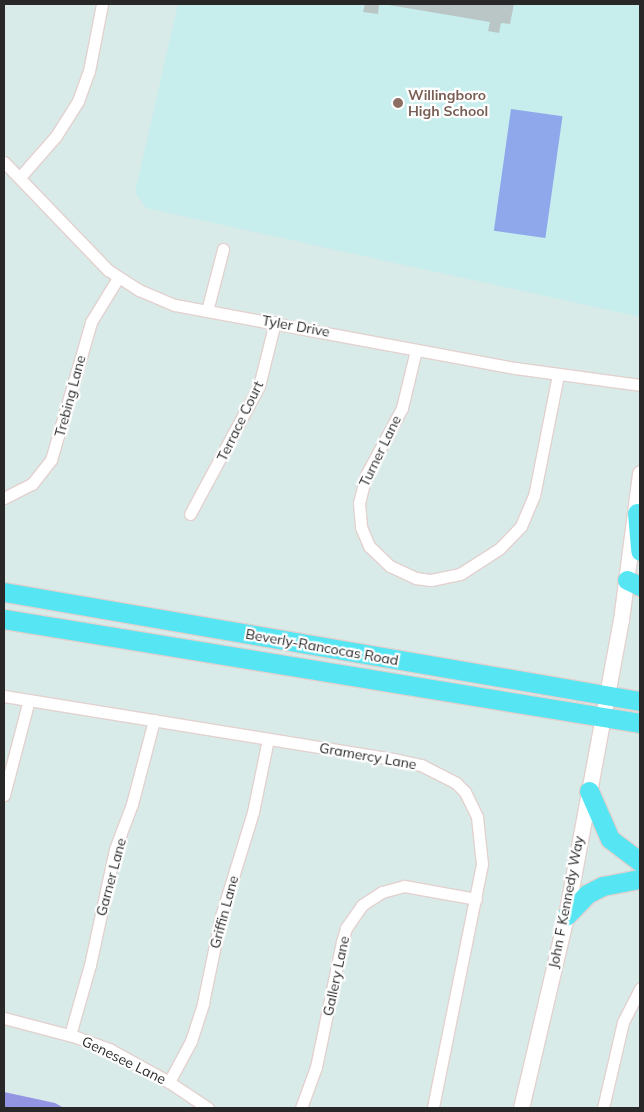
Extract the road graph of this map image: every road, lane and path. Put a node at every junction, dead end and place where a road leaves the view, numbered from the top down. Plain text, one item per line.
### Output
1 (102, 4) edge
2 (4, 162) edge
3 (20, 177) junction
4 (223, 249) dead end
5 (118, 278) junction
6 (207, 311) junction
7 (274, 322) junction
8 (416, 350) junction
9 (558, 375) junction
10 (640, 385) edge
11 (640, 473) edge
12 (4, 498) edge
13 (637, 513) junction
14 (190, 514) dead end
15 (640, 550) edge
16 (634, 583) edge
17 (4, 592) edge
18 (4, 619) edge
19 (605, 694) junction
20 (4, 696) edge
21 (29, 700) junction
22 (640, 701) edge
23 (601, 717) junction
24 (154, 720) junction
25 (640, 723) edge
26 (268, 739) junction
27 (589, 790) junction
28 (4, 795) edge
29 (640, 862) edge
30 (640, 879) edge
31 (476, 899) junction
32 (566, 916) junction
33 (640, 988) edge
34 (4, 1018) edge
35 (70, 1035) junction
36 (169, 1082) junction
37 (208, 1108) edge
38 (301, 1108) edge
39 (433, 1108) edge
40 (520, 1108) edge
41 (603, 1108) edge

1 - 3 street
2 - 3 street, Tyler Drive
3 - 5 street, Tyler Drive
4 - 6 street
5 - 6 street, Tyler Drive
5 - 12 street, Trebing Lane
6 - 7 street, Tyler Drive
7 - 8 street, Tyler Drive
7 - 14 street, Terrace Court
8 - 9 street, Tyler Drive
8 - 9 street, Turner Lane
9 - 10 street, Tyler Drive
11 - 13 street, John F Kennedy Way
13 - 15 main road
13 - 16 street, John F Kennedy Way
16 - 19 street, John F Kennedy Way
17 - 19 main road, Beverly-Rancocas Road
18 - 23 main road, Beverly-Rancocas Road
19 - 22 main road, Beverly-Rancocas Road
19 - 23 street, John F Kennedy Way
20 - 21 street, Gramercy Lane
21 - 24 street, Gramercy Lane
21 - 28 street
23 - 25 main road, Beverly-Rancocas Road
23 - 27 street, John F Kennedy Way
24 - 26 street, Gramercy Lane
24 - 35 street, Garner Lane
26 - 31 street, Gramercy Lane
26 - 36 street, Griffin Lane
27 - 29 main road
27 - 32 street, John F Kennedy Way
30 - 32 main road
31 - 38 street, Gallery Lane
31 - 39 street, Gramercy Lane
32 - 40 street, John F Kennedy Way
33 - 41 street
34 - 35 street, Genesee Lane
35 - 36 street, Genesee Lane
36 - 37 street, Genesee Lane

